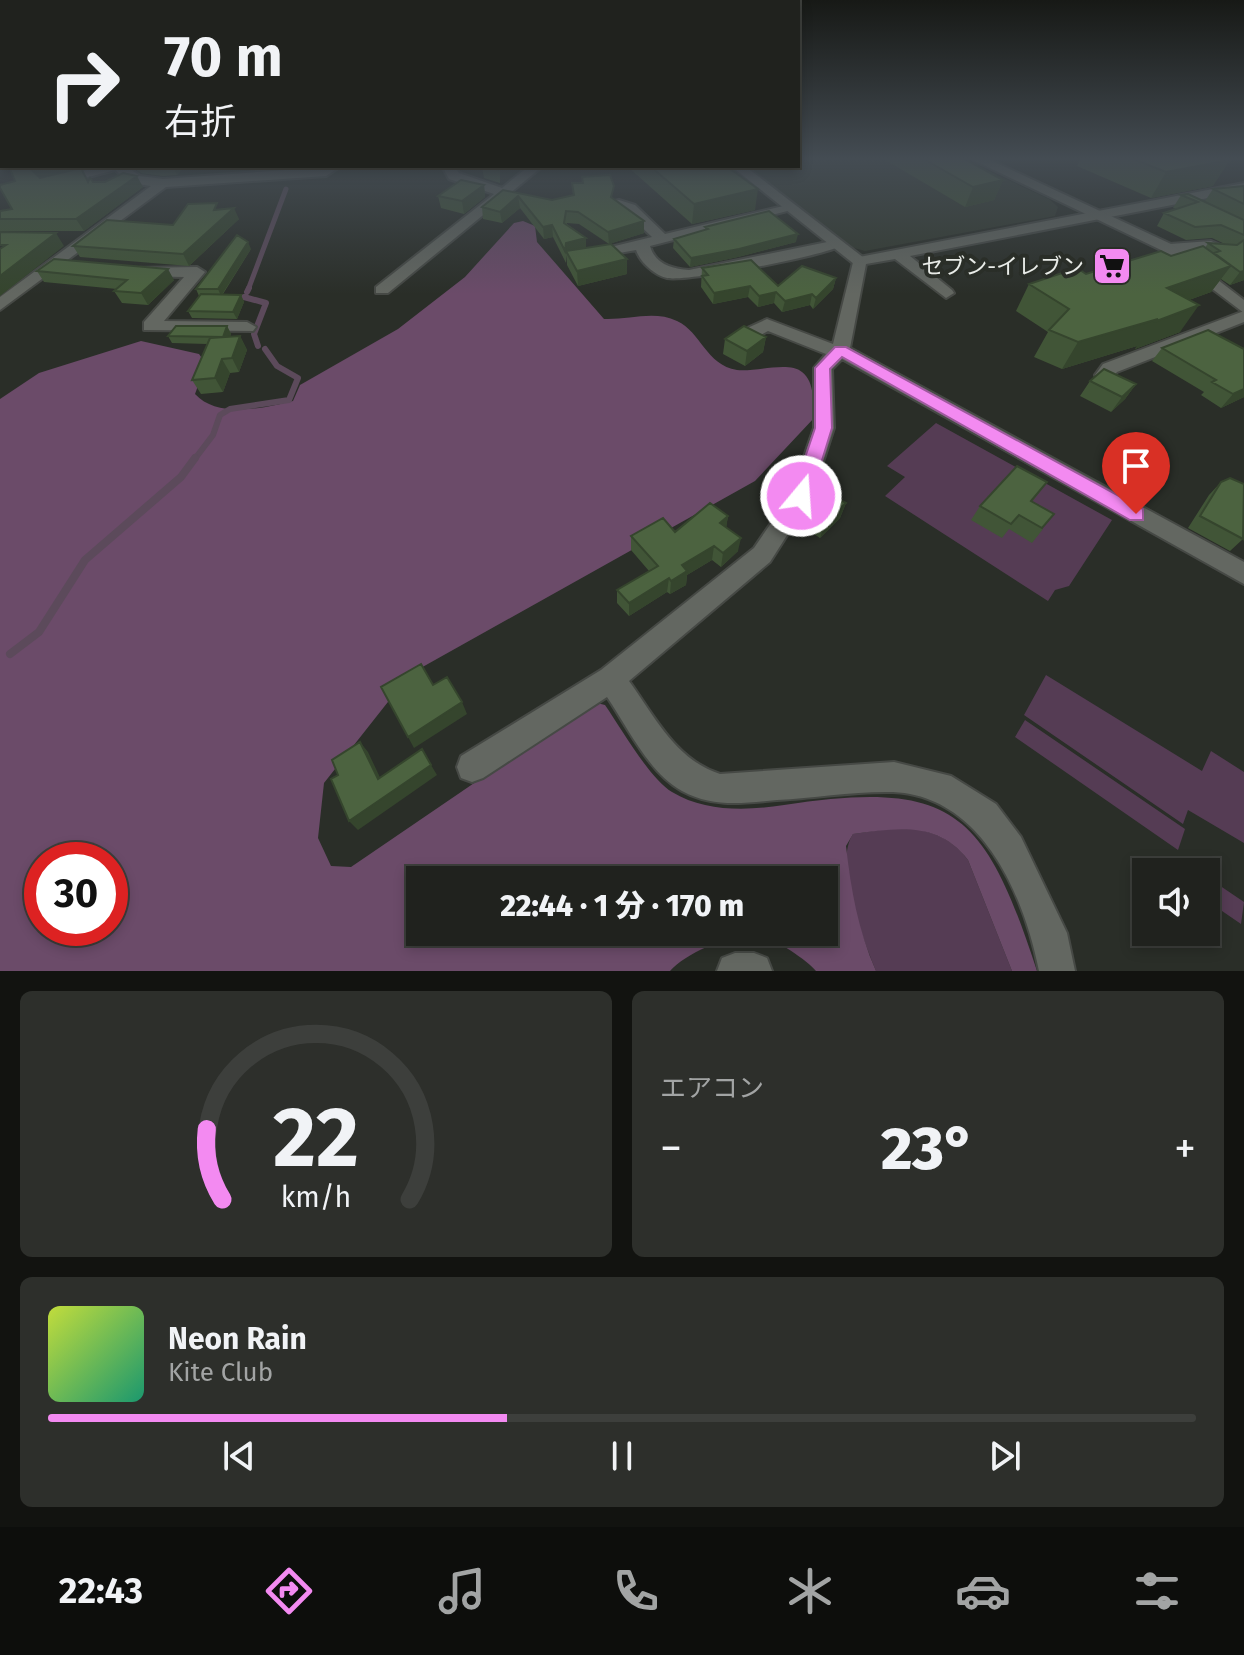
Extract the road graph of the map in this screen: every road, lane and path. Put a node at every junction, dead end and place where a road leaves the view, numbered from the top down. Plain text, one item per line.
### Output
1 (137, 203) edge
2 (489, 203) edge
3 (786, 203) edge
4 (1079, 203) edge
5 (1150, 203) edge
6 (1192, 203) edge
7 (619, 204) edge
8 (792, 208) junction
9 (1204, 209) edge
10 (1099, 212) junction
11 (61, 238) dead end
12 (90, 239) junction
13 (586, 239) edge
14 (662, 239) junction
15 (642, 244) junction
16 (837, 244) junction
17 (1170, 249) junction
18 (1226, 251) edge
19 (606, 253) junction
20 (897, 253) junction
21 (574, 260) edge
22 (859, 261) junction
23 (60, 262) junction
24 (88, 265) edge
25 (117, 268) edge
26 (382, 290) dead end
27 (946, 293) dead end
28 (0, 305) edge
29 (1244, 308) edge
30 (1244, 316) edge
31 (247, 327) dead end
32 (749, 334) edge
33 (840, 350) junction
34 (1104, 375) edge
35 (1244, 574) edge
36 (611, 679) junction
37 (472, 767) dead end
38 (735, 971) edge
39 (754, 971) edge
40 (1057, 971) edge

1 - 12 street
2 - 26 street
3 - 8 street
4 - 10 street
5 - 10 street
6 - 9 street
7 - 14 street
8 - 14 street
8 - 16 street
10 - 17 street
10 - 20 street
11 - 12 street
12 - 23 street
13 - 19 street
14 - 15 street
15 - 16 street
15 - 19 street
16 - 22 street
17 - 18 street
17 - 29 street
19 - 21 street
20 - 22 street
20 - 27 street
22 - 33 street
23 - 24 street
23 - 28 street
25 - 31 street
30 - 34 street
32 - 33 street
33 - 35 street
33 - 36 street
36 - 37 street
36 - 40 street
38 - 39 street

